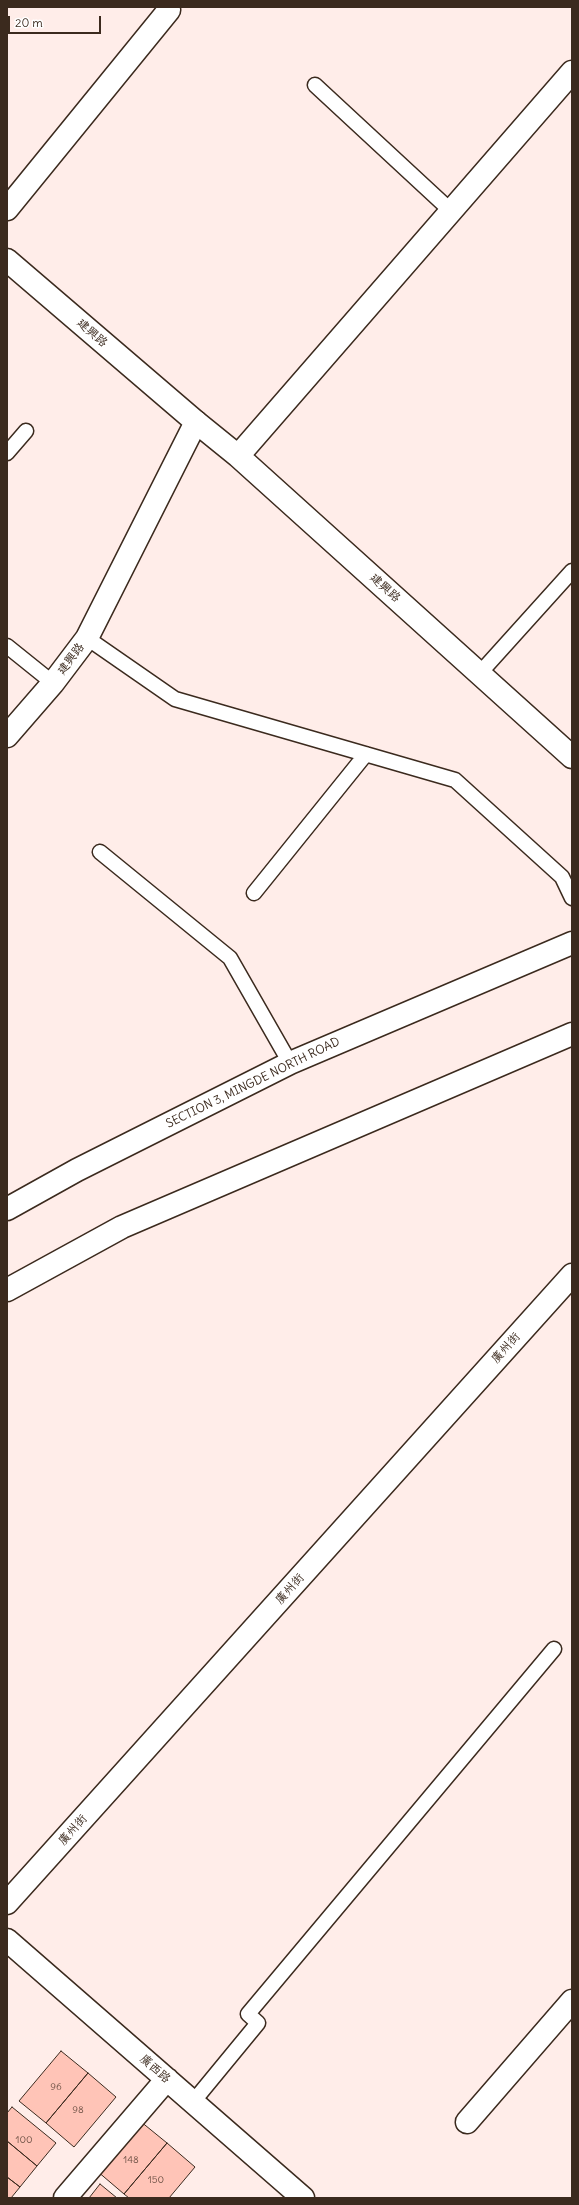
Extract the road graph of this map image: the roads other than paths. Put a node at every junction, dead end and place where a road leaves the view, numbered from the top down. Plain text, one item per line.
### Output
1 (169, 10) dead end
2 (572, 72) edge
3 (315, 85) dead end
4 (7, 209) edge
5 (451, 211) junction
6 (7, 260) edge
7 (196, 422) junction
8 (26, 431) dead end
9 (7, 453) edge
10 (238, 456) junction
11 (572, 571) edge
12 (87, 638) junction
13 (7, 646) edge
14 (480, 673) junction
15 (53, 683) junction
16 (7, 736) edge
17 (366, 754) junction
18 (572, 757) edge
19 (100, 852) dead end
20 (254, 893) dead end
21 (572, 898) edge
22 (572, 943) edge
23 (572, 1034) edge
24 (290, 1063) junction
25 (7, 1209) edge
26 (572, 1276) edge
27 (7, 1290) edge
28 (554, 1649) dead end
29 (7, 1903) edge
30 (7, 1940) edge
31 (572, 2001) edge
32 (167, 2079) junction
33 (193, 2102) junction
34 (467, 2122) dead end
35 (66, 2198) edge
36 (303, 2198) edge

1 - 4 street
2 - 5 street
3 - 5 lane
5 - 10 street
6 - 7 street, 建興路
7 - 10 street, 建興路
7 - 12 street, 建興路
8 - 9 lane
10 - 14 street, 建興路
11 - 14 lane
12 - 15 street, 建興路
12 - 17 lane
13 - 15 lane
14 - 18 street, 建興路
15 - 16 street, 建興路
17 - 20 lane
17 - 21 lane
19 - 24 lane
22 - 24 street, SECTION 3, MINGDE NORTH ROAD
23 - 27 street
24 - 25 street, SECTION 3, MINGDE NORTH ROAD
26 - 29 street, 廣州街
28 - 33 lane
30 - 32 street, 廣西路
31 - 34 street
32 - 33 street, 廣西路
32 - 35 street
33 - 36 street, 廣西路

